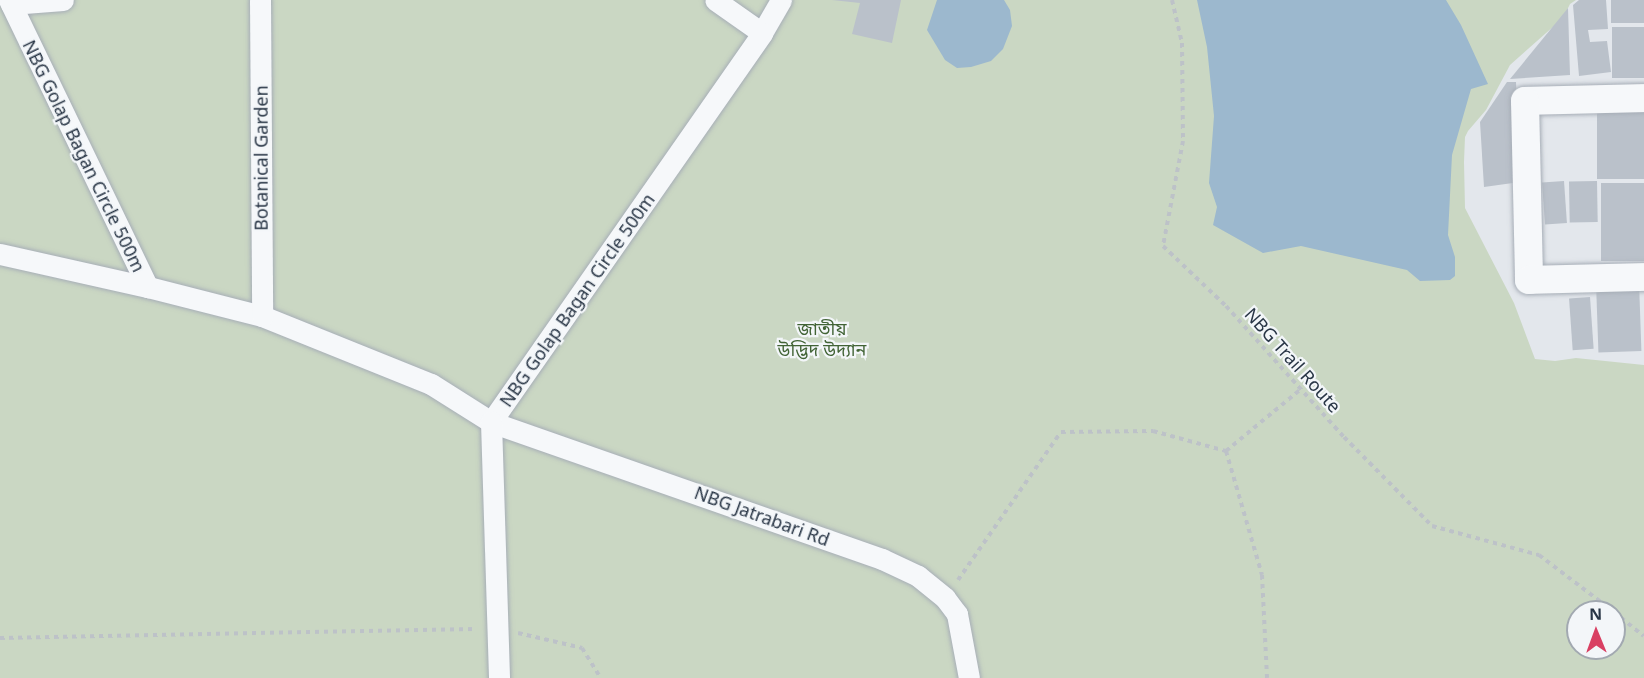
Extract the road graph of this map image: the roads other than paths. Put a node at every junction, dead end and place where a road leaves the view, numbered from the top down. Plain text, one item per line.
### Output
1 (63, 0) edge
2 (260, 0) edge
3 (715, 0) edge
4 (781, 0) edge
5 (10, 2) edge
6 (762, 33) junction
7 (1644, 98) edge
8 (0, 254) edge
9 (1644, 277) edge
10 (148, 288) junction
11 (262, 316) junction
12 (491, 422) junction
13 (499, 678) edge
14 (969, 678) edge

1 - 5 street, NBG Golap Bagan Circle 500m
2 - 11 street, Botanical Garden
3 - 6 street
4 - 6 street
5 - 10 street, NBG Golap Bagan Circle 500m
6 - 12 street, NBG Golap Bagan Circle 500m
7 - 9 street
8 - 10 street
10 - 11 street, NBG Golap Bagan Circle 500m
11 - 12 street, NBG Golap Bagan Circle 500m
12 - 13 street
12 - 14 street, NBG Jatrabari Rd

